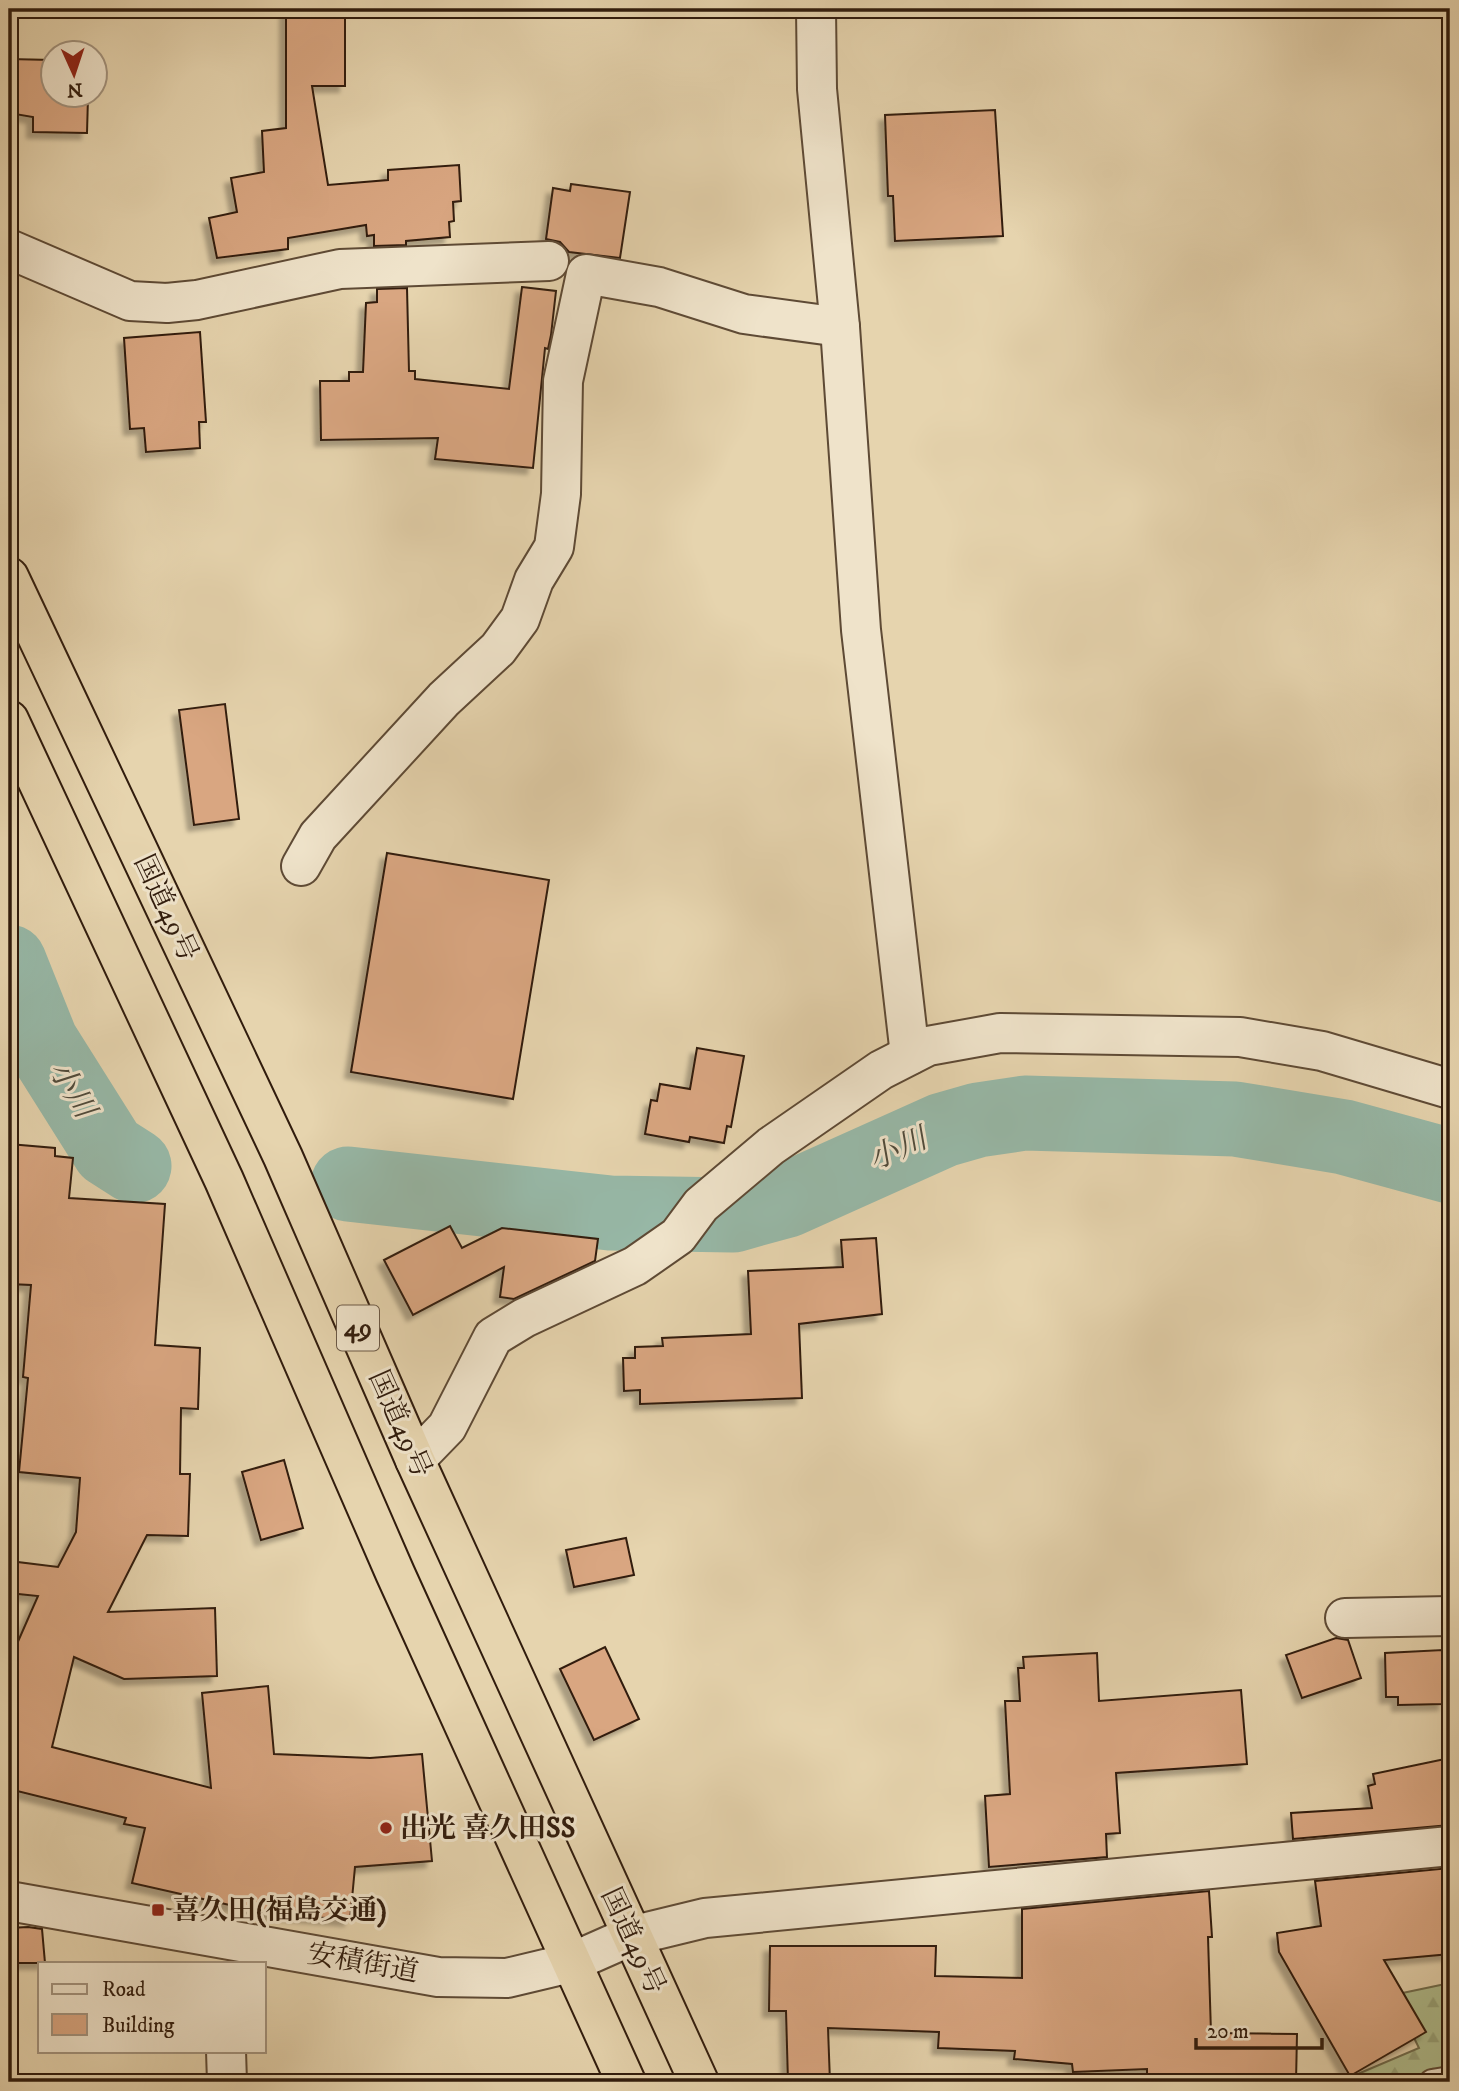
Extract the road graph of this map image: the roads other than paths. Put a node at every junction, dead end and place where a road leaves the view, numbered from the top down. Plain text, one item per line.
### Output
1 (816, 9) edge
2 (9, 249) edge
3 (549, 261) dead end
4 (840, 327) junction
5 (9, 577) edge
6 (9, 720) edge
7 (301, 866) dead end
8 (910, 1055) junction
9 (1450, 1089) edge
10 (415, 1460) junction
11 (1450, 1616) edge
12 (1345, 1618) dead end
13 (1450, 1846) edge
14 (9, 1901) edge
15 (631, 1936) junction
16 (224, 1950) edge
17 (570, 1963) junction
18 (226, 2052) edge
19 (1450, 2079) edge
20 (227, 2082) edge
21 (626, 2082) edge
22 (699, 2082) edge
23 (1432, 2082) edge

1 - 4 street
2 - 3 street
4 - 7 street
4 - 8 street
5 - 10 highway, 国道49号 / 49
6 - 17 highway, 49
8 - 9 street
8 - 10 street
10 - 15 highway, 国道49号 / 49
11 - 12 street
13 - 15 street, 安積街道
14 - 16 street, 安積街道
15 - 17 street, 安積街道
15 - 22 highway, 国道49号 / 49
16 - 17 street, 安積街道
17 - 21 highway, 49
18 - 20 street
19 - 23 lane

